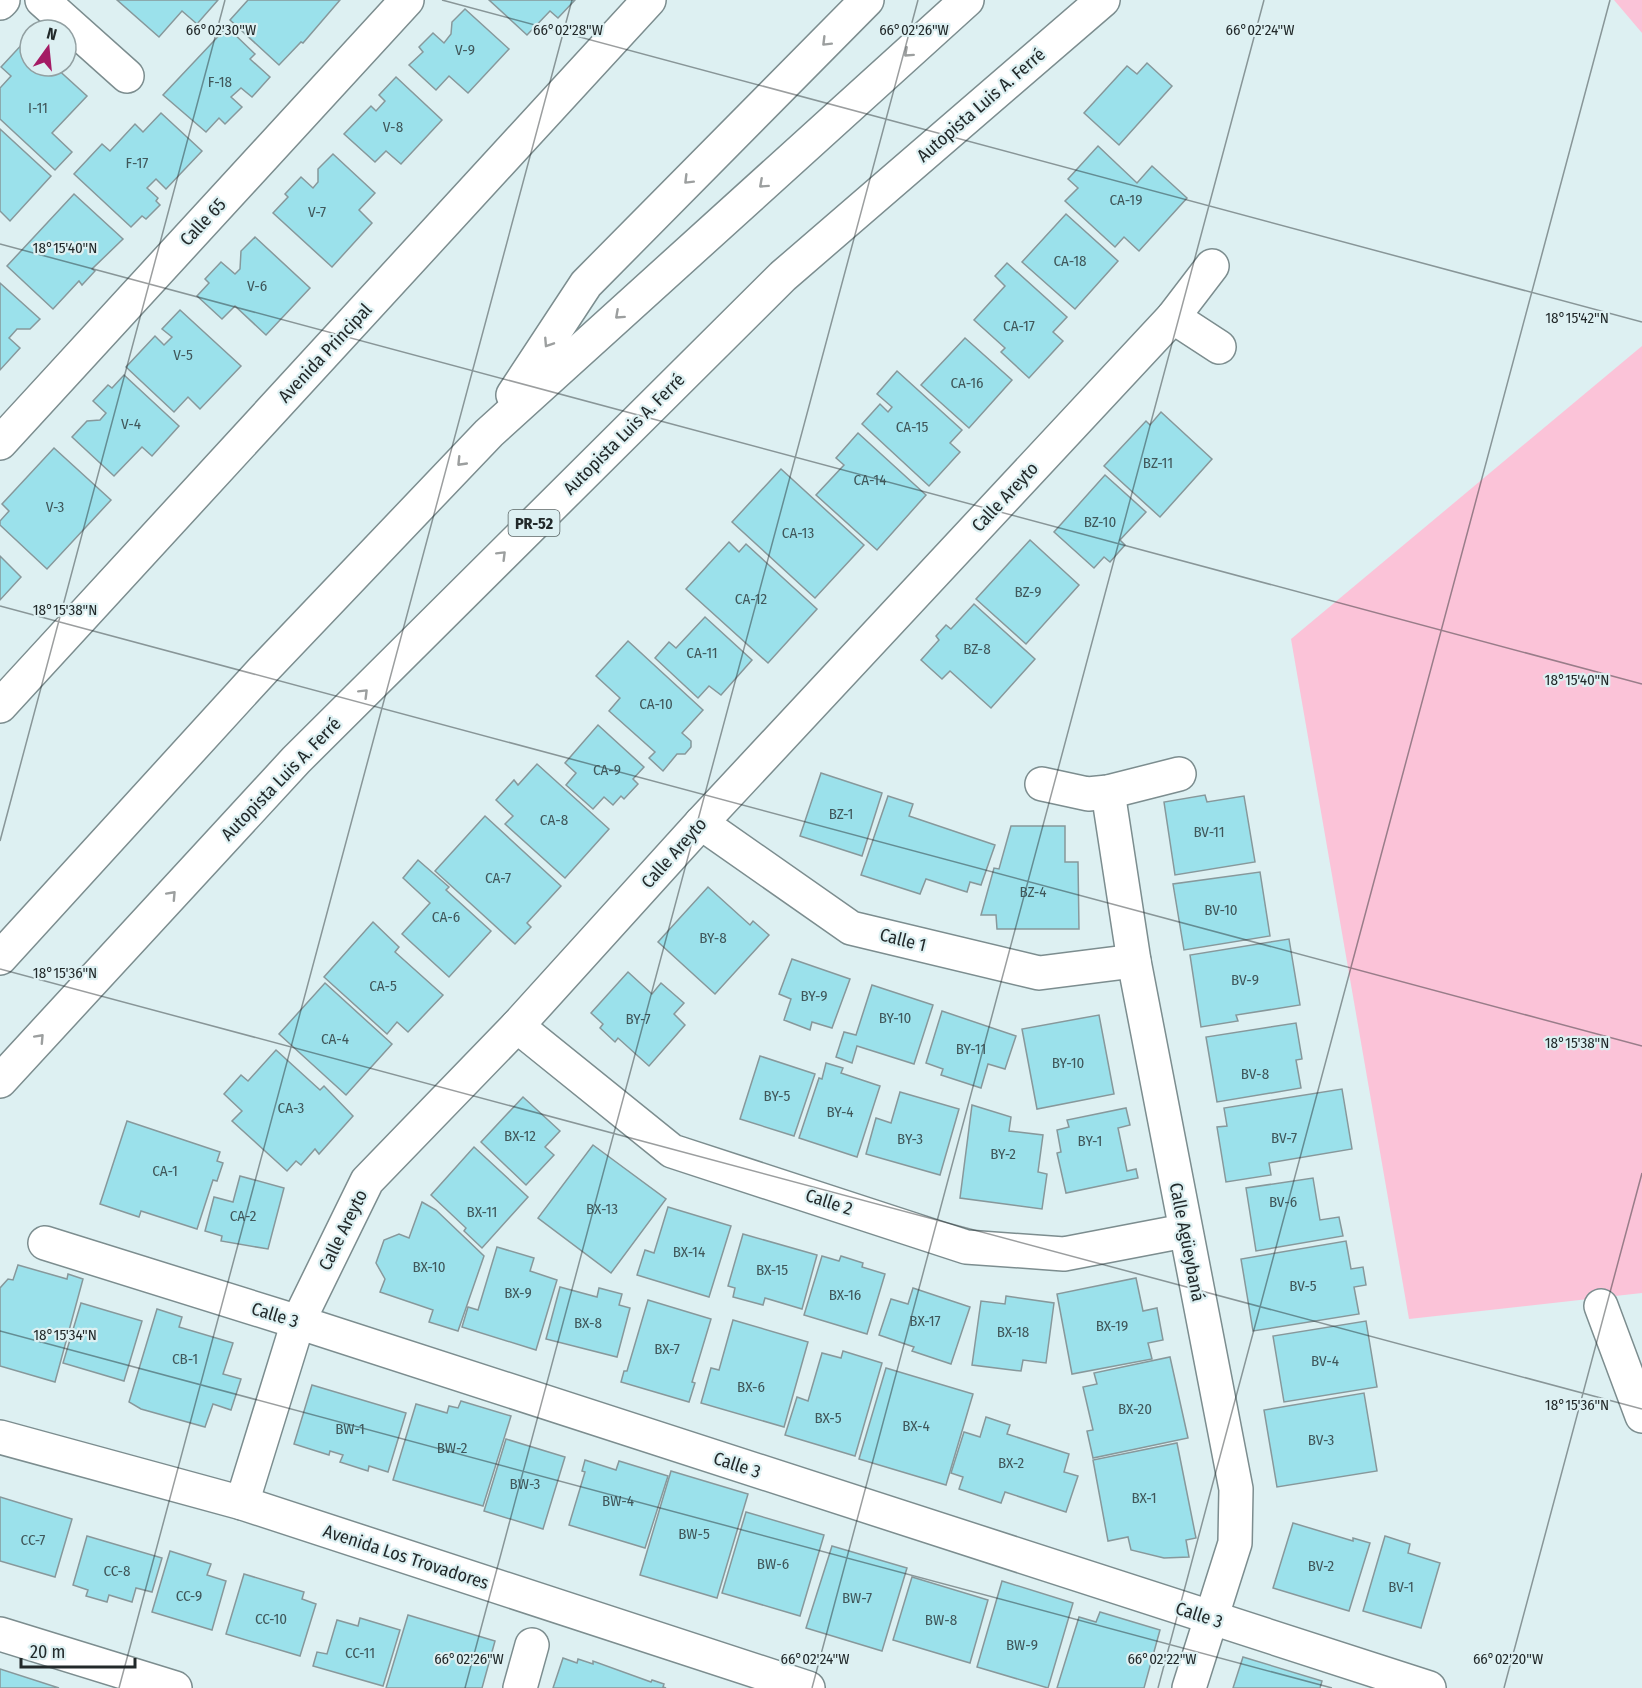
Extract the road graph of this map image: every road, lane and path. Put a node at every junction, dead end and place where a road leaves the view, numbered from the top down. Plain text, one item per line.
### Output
1 (42, 0) edge
2 (407, 0) edge
3 (649, 0) edge
4 (867, 0) edge
5 (967, 0) edge
6 (1103, 0) edge
7 (127, 76) dead end
8 (1212, 266) dead end
9 (1173, 317) junction
10 (1220, 347) dead end
11 (489, 433) junction
12 (0, 443) edge
13 (0, 706) edge
14 (1179, 774) dead end
15 (1042, 784) dead end
16 (1108, 792) junction
17 (701, 823) junction
18 (0, 958) edge
19 (1134, 961) junction
20 (517, 1026) junction
21 (0, 1081) edge
22 (1184, 1231) junction
23 (45, 1244) dead end
24 (1601, 1306) dead end
25 (298, 1322) junction
26 (1642, 1416) edge
27 (0, 1437) edge
28 (242, 1503) junction
29 (1212, 1619) junction
30 (0, 1634) edge
31 (532, 1645) dead end
32 (175, 1688) edge
33 (520, 1688) edge
34 (808, 1688) edge
35 (1189, 1688) edge
36 (1429, 1688) edge

1 - 7 main road
2 - 12 main road, Calle 65
3 - 13 main road, Avenida Principal
4 -> 11 main road
5 -> 11 main road
21 -> 6 main road, Autopista Luis A. Ferré / PR-52
8 - 9 main road, Calle Areyto
9 - 10 main road
9 - 17 main road, Calle Areyto
11 -> 18 main road
14 - 16 main road
15 - 16 main road
16 - 19 main road, Calle Agüeybaná
17 - 19 main road, Calle 1
17 - 20 main road, Calle Areyto
19 - 22 main road, Calle Agüeybaná
20 - 22 main road, Calle 2
20 - 25 main road, Calle Areyto
22 - 29 main road, Calle Agüeybaná
23 - 25 main road, Calle 3
24 - 26 main road
25 - 28 main road, Calle Areyto
25 - 29 main road, Calle 3
27 - 28 main road, Avenida Los Trovadores
28 - 34 main road, Avenida Los Trovadores
29 - 35 main road, Calle Agüeybaná
29 - 36 main road, Calle 3
30 - 32 main road
31 - 33 main road

